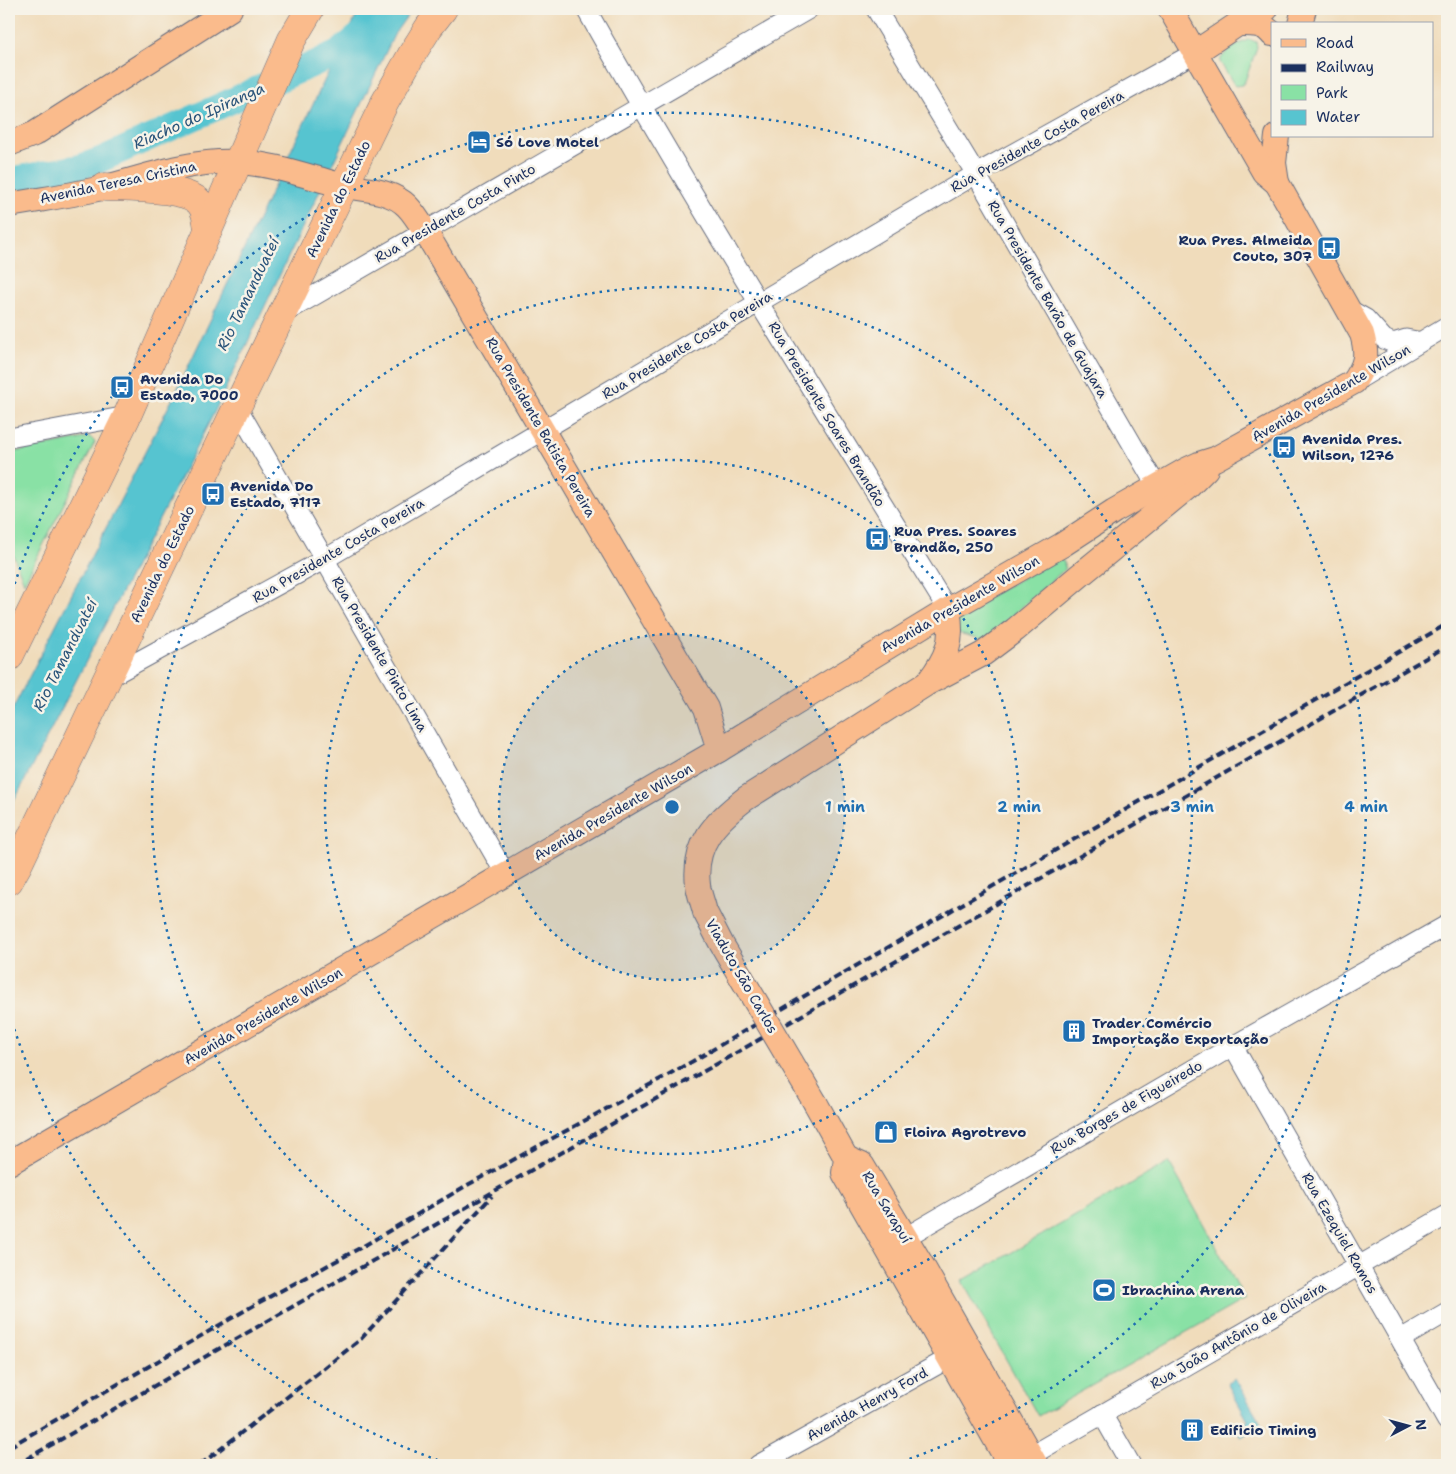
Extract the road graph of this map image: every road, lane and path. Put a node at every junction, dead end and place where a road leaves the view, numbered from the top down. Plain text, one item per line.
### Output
1 (230, 9) edge
2 (310, 9) edge
3 (443, 9) edge
4 (586, 9) edge
5 (809, 9) edge
6 (876, 9) edge
7 (1170, 9) edge
8 (1266, 9) edge
9 (1304, 9) edge
10 (1301, 22) edge
11 (1238, 24) junction
12 (1271, 32) edge
13 (1196, 52) junction
14 (641, 106) junction
15 (1277, 138) edge
16 (9, 144) edge
17 (254, 164) junction
18 (976, 174) junction
19 (1277, 183) junction
20 (340, 185) junction
21 (105, 187) junction
22 (9, 205) edge
23 (208, 230) junction
24 (425, 231) junction
25 (758, 302) junction
26 (1349, 310) junction
27 (284, 313) junction
28 (1447, 326) edge
29 (1421, 342) junction
30 (1354, 382) junction
31 (237, 407) junction
32 (127, 416) junction
33 (543, 430) junction
34 (9, 438) edge
35 (1215, 459) junction
36 (1157, 487) junction
37 (325, 559) junction
38 (948, 610) junction
39 (950, 637) junction
40 (983, 654) junction
41 (9, 657) edge
42 (106, 679) junction
43 (926, 684) junction
44 (729, 744) junction
45 (506, 875) junction
46 (9, 881) edge
47 (1447, 925) edge
48 (1233, 1046) junction
49 (846, 1158) joint
50 (9, 1164) edge
51 (1447, 1215) edge
52 (896, 1243) junction
53 (1359, 1265) junction
54 (1447, 1312) edge
55 (1400, 1339) junction
56 (959, 1352) junction
57 (1102, 1414) junction
58 (1447, 1421) edge
59 (1022, 1463) edge
60 (758, 1465) edge
61 (1131, 1465) edge

1 - 16 main road
2 - 17 highway
3 - 20 highway, Avenida do Estado
4 - 14 street, Rua Presidente Soares Brandão
5 - 14 street, Rua Presidente Costa Pinto
6 - 18 street, Rua Presidente Barão de Guajara
7 - 13 main road
8 - 11 main road, Rua Presidente Costa Pereira
9 - 10 main road
11 - 12 main road
11 - 13 main road, Rua Presidente Costa Pereira
13 - 18 street, Rua Presidente Costa Pereira
13 - 19 main road
14 - 24 street, Rua Presidente Costa Pinto
14 - 25 street, Rua Presidente Soares Brandão
15 - 19 main road
17 - 20 main road, Avenida Teresa Cristina
17 - 21 main road, Avenida Teresa Cristina
17 - 23 highway
18 - 25 street, Rua Presidente Costa Pereira
18 - 36 street, Rua Presidente Barão de Guajara
19 - 26 main road
20 - 24 main road, Rua Presidente Batista Pereira
20 - 27 highway, Avenida do Estado
21 - 22 main road, Avenida Teresa Cristina
21 - 23 highway
23 - 32 highway
24 - 27 street, Rua Presidente Costa Pinto
24 - 33 main road, Rua Presidente Batista Pereira
25 - 33 street, Rua Presidente Costa Pereira
25 - 38 street, Rua Presidente Soares Brandão
26 - 29 street
26 - 30 main road
27 - 31 highway, Avenida do Estado
28 - 29 street, Avenida Presidente Wilson
29 - 30 street, Avenida Presidente Wilson
30 - 35 main road, Avenida Presidente Wilson
31 - 37 street, Rua Presidente Pinto Lima
31 - 42 highway, Avenida do Estado
32 - 34 street
32 - 41 highway
33 - 37 street, Rua Presidente Costa Pereira
33 - 44 main road, Rua Presidente Batista Pereira
35 - 36 main road, Avenida Presidente Wilson
35 - 40 main road, Avenida Presidente Wilson
36 - 38 main road, Avenida Presidente Wilson
37 - 42 street, Rua Presidente Costa Pereira
37 - 45 street, Rua Presidente Pinto Lima
38 - 39 main road
38 - 44 main road, Avenida Presidente Wilson
39 - 40 main road
39 - 43 main road
40 - 43 main road, Avenida Presidente Wilson
42 - 46 highway, Avenida do Estado
43 - 49 main road, Viaduto São Carlos, bridge
44 - 45 main road, Avenida Presidente Wilson
45 - 50 main road, Avenida Presidente Wilson
47 - 48 street, Rua Borges de Figueiredo
48 - 52 street, Rua Borges de Figueiredo
48 - 53 street, Rua Ezequiel Ramos
49 - 52 main road, Rua Sarapuí
51 - 53 street, Rua João Antônio de Oliveira
52 - 56 main road, Rua Sarapuí
53 - 55 street, Rua Ezequiel Ramos
53 - 57 street, Rua João Antônio de Oliveira
54 - 55 street
55 - 58 street, Rua Ezequiel Ramos
56 - 59 main road, Rua Sarapuí
56 - 60 street, Avenida Henry Ford
57 - 59 street, Rua João Antônio de Oliveira
57 - 61 street

